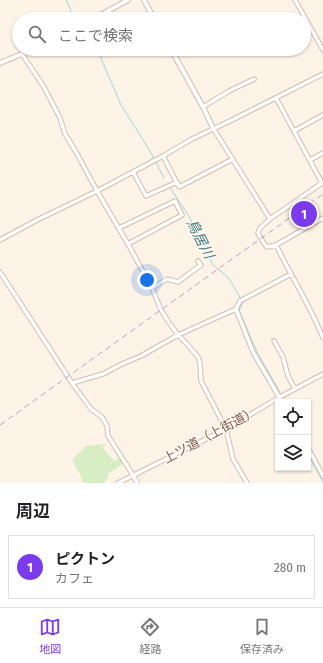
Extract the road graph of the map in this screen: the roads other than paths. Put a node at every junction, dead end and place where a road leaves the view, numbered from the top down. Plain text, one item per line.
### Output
1 (128, 0) edge
2 (144, 0) edge
3 (294, 0) edge
4 (106, 12) edge
5 (150, 12) edge
6 (301, 12) edge
7 (311, 29) edge
8 (323, 50) edge
9 (17, 56) edge
10 (23, 56) edge
11 (175, 56) edge
12 (0, 63) edge
13 (323, 74) edge
14 (254, 79) dead end
15 (276, 98) junction
16 (203, 107) junction
17 (323, 115) edge
18 (213, 128) junction
19 (294, 131) junction
20 (323, 153) edge
21 (163, 156) junction
22 (233, 159) junction
23 (310, 160) junction
24 (133, 172) junction
25 (177, 182) junction
26 (97, 191) junction
27 (323, 218) edge
28 (270, 219) junction
29 (119, 228) junction
30 (0, 240) edge
31 (128, 244) junction
32 (276, 245) junction
33 (198, 260) dead end
34 (0, 272) edge
35 (291, 274) junction
36 (152, 288) junction
37 (236, 309) junction
38 (178, 335) junction
39 (323, 338) edge
40 (274, 341) dead end
41 (323, 374) edge
42 (72, 383) junction
43 (295, 389) junction
44 (280, 397) junction
45 (226, 429) junction
46 (311, 454) edge
47 (133, 475) junction
48 (323, 476) edge
49 (118, 483) edge
50 (137, 483) edge
51 (247, 483) edge

1 - 4 street
2 - 5 street
3 - 6 street
7 - 8 street
9 - 12 street
10 - 26 street
11 - 16 street
13 - 15 street
14 - 16 street
15 - 18 street
15 - 19 street
16 - 18 street
17 - 19 street
18 - 21 street
18 - 22 street
19 - 23 street
20 - 23 street
21 - 24 street
21 - 25 street
22 - 25 street
22 - 28 street
23 - 28 street
24 - 25 street
24 - 26 street
26 - 29 street
26 - 30 street
27 - 32 street
28 - 32 street
29 - 31 street
29 - 31 street
31 - 36 street
32 - 35 street
33 - 36 street
34 - 42 street
35 - 37 street
35 - 39 street
36 - 38 street
37 - 38 street
37 - 44 street
38 - 42 street
38 - 45 street
40 - 43 street
41 - 43 street, 上ツ道（上街道）
42 - 47 street
43 - 44 street, 上ツ道（上街道）
44 - 45 street, 上ツ道（上街道）
45 - 47 street, 上ツ道（上街道）
45 - 51 street
46 - 48 street
47 - 49 street, 上ツ道（上街道）
47 - 50 street

